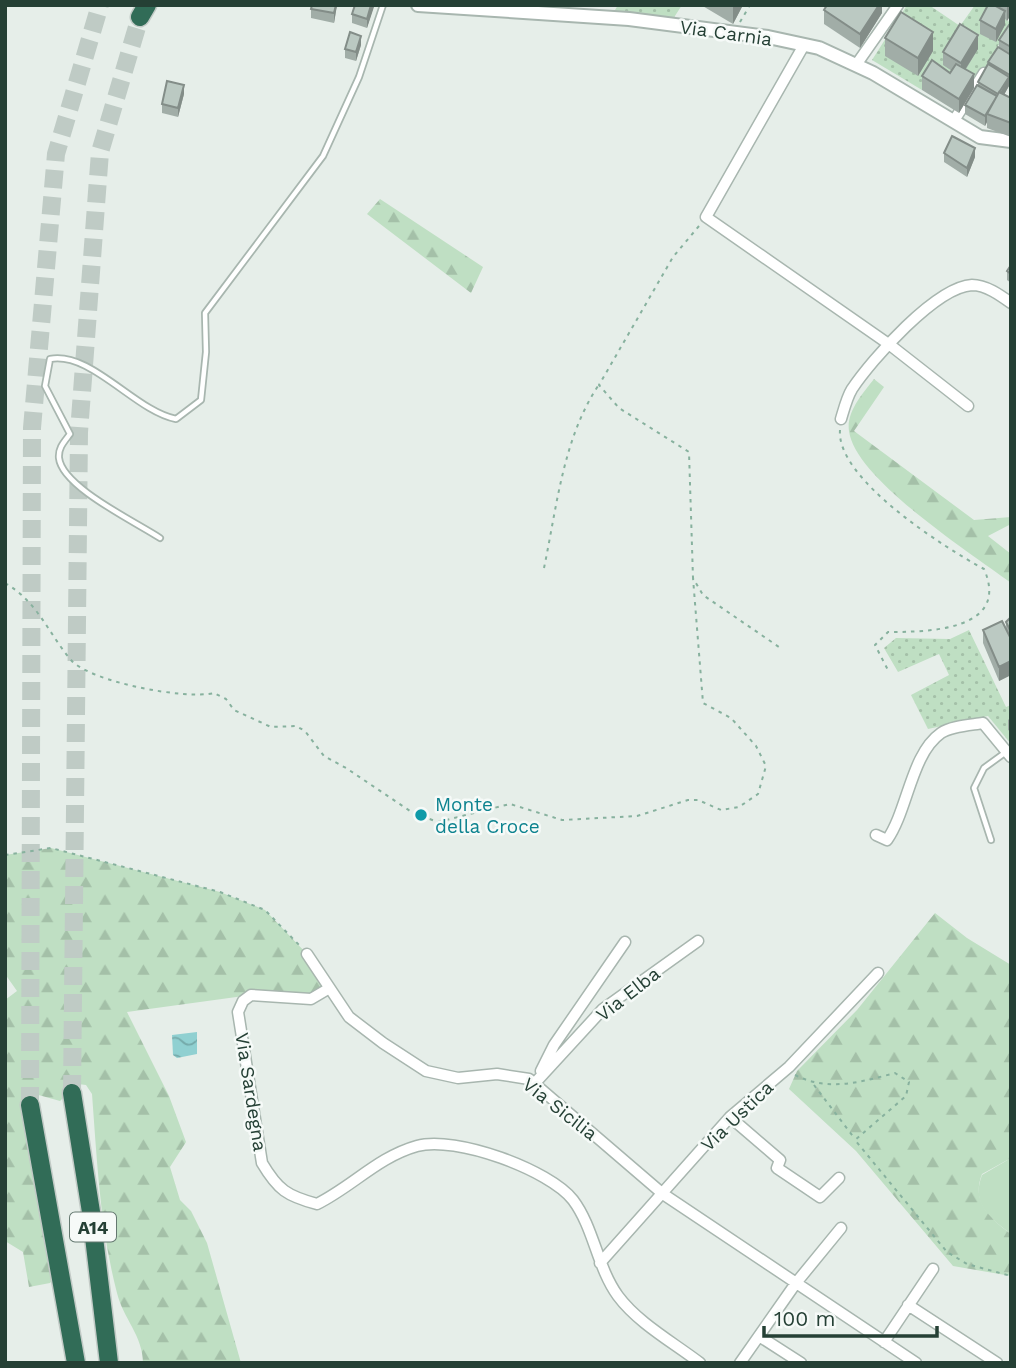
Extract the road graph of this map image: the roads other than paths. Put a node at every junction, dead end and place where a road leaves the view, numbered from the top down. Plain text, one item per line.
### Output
1 (383, 5) edge
2 (418, 5) edge
3 (604, 5) edge
4 (898, 5) edge
5 (596, 18) junction
6 (804, 45) junction
7 (856, 65) junction
8 (986, 68) edge
9 (955, 120) junction
10 (1011, 141) edge
11 (1011, 303) edge
12 (890, 345) junction
13 (968, 406) dead end
14 (841, 419) road end
15 (160, 538) dead end
16 (1009, 754) edge
17 (876, 835) dead end
18 (991, 840) dead end
19 (698, 941) dead end
20 (625, 942) dead end
21 (307, 954) road end
22 (878, 973) dead end
23 (328, 989) junction
24 (534, 1084) junction
25 (72, 1093) tunnel mouth
26 (30, 1105) tunnel mouth
27 (730, 1117) junction
28 (839, 1178) dead end
29 (663, 1194) junction
30 (841, 1228) dead end
31 (600, 1263) junction
32 (933, 1269) dead end
33 (796, 1283) junction
34 (908, 1305) junction
35 (760, 1336) junction
36 (884, 1342) junction
37 (76, 1363) edge
38 (109, 1363) edge
39 (701, 1363) edge
40 (740, 1363) edge
41 (801, 1363) edge
42 (916, 1363) edge
43 (997, 1363) edge

1 - 15 lane
2 - 5 street, Via Carnia
3 - 5 street
4 - 7 street
5 - 6 street, Via Carnia
6 - 7 street, Via Carnia
6 - 12 street
7 - 9 street, Via Carnia
8 - 9 street
9 - 10 street, Via Carnia
11 - 12 street
12 - 13 street
12 - 14 street
16 - 17 street
16 - 18 lane
19 - 24 street, Via Elba
20 - 24 street
21 - 23 street, Via Sicilia
22 - 27 street, Via Ustica
23 - 24 street, Via Sicilia
23 - 31 street, Via Sardegna
24 - 29 street, Via Sicilia
25 - 38 highway, A14
26 - 37 highway, A14
27 - 28 street
27 - 29 street, Via Ustica
29 - 31 street, Via Ustica
29 - 33 street, Via Sicilia
30 - 33 street
31 - 39 street, Via Sardegna
32 - 34 street
33 - 35 street
33 - 36 street, Via Sicilia
34 - 36 street
34 - 43 street
35 - 40 street
35 - 41 street
36 - 42 street, Via Sicilia

